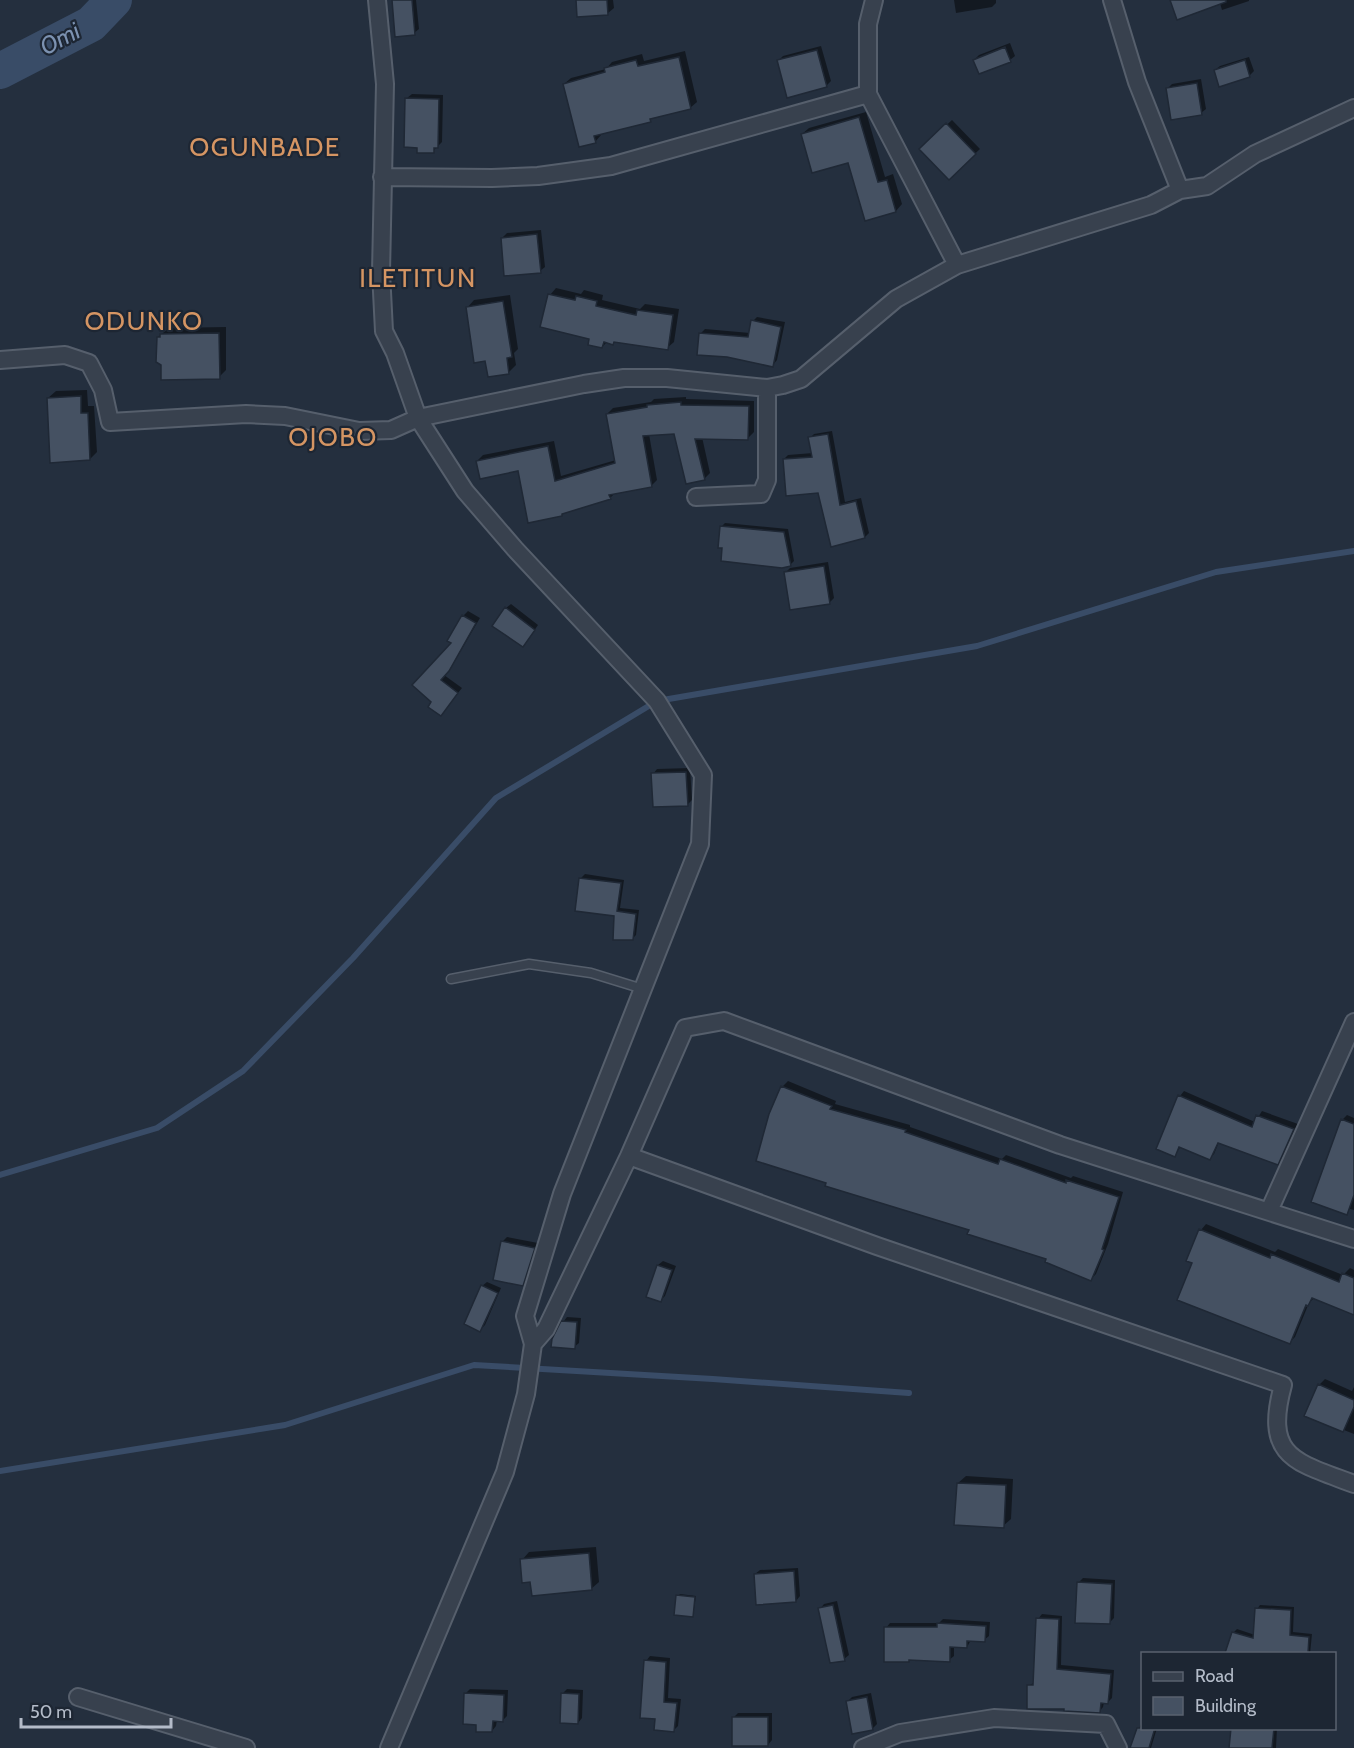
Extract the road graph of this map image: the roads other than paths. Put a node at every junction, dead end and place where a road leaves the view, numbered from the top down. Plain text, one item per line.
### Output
1 (377, 0) edge
2 (874, 0) edge
3 (1112, 0) edge
4 (868, 94) junction
5 (1354, 108) edge
6 (382, 177) junction
7 (1180, 190) junction
8 (957, 266) junction
9 (0, 360) edge
10 (767, 388) junction
11 (418, 418) junction
12 (696, 497) dead end
13 (451, 979) dead end
14 (643, 990) junction
15 (1354, 1022) edge
16 (629, 1156) junction
17 (1269, 1211) junction
18 (1354, 1239) edge
19 (533, 1344) junction
20 (1354, 1484) edge
21 (78, 1696) dead end
22 (246, 1748) edge
23 (389, 1748) edge
24 (863, 1748) edge
25 (1118, 1748) edge

1 - 6 street
2 - 4 street
3 - 7 street
4 - 6 street
4 - 8 street
5 - 7 street
6 - 11 street
7 - 8 street
8 - 10 street
9 - 11 street
10 - 11 street
10 - 12 street
11 - 14 street
13 - 14 lane
14 - 19 street
15 - 17 street
16 - 17 street
16 - 19 street
16 - 20 street
17 - 18 street
19 - 23 street
21 - 22 street
24 - 25 street

